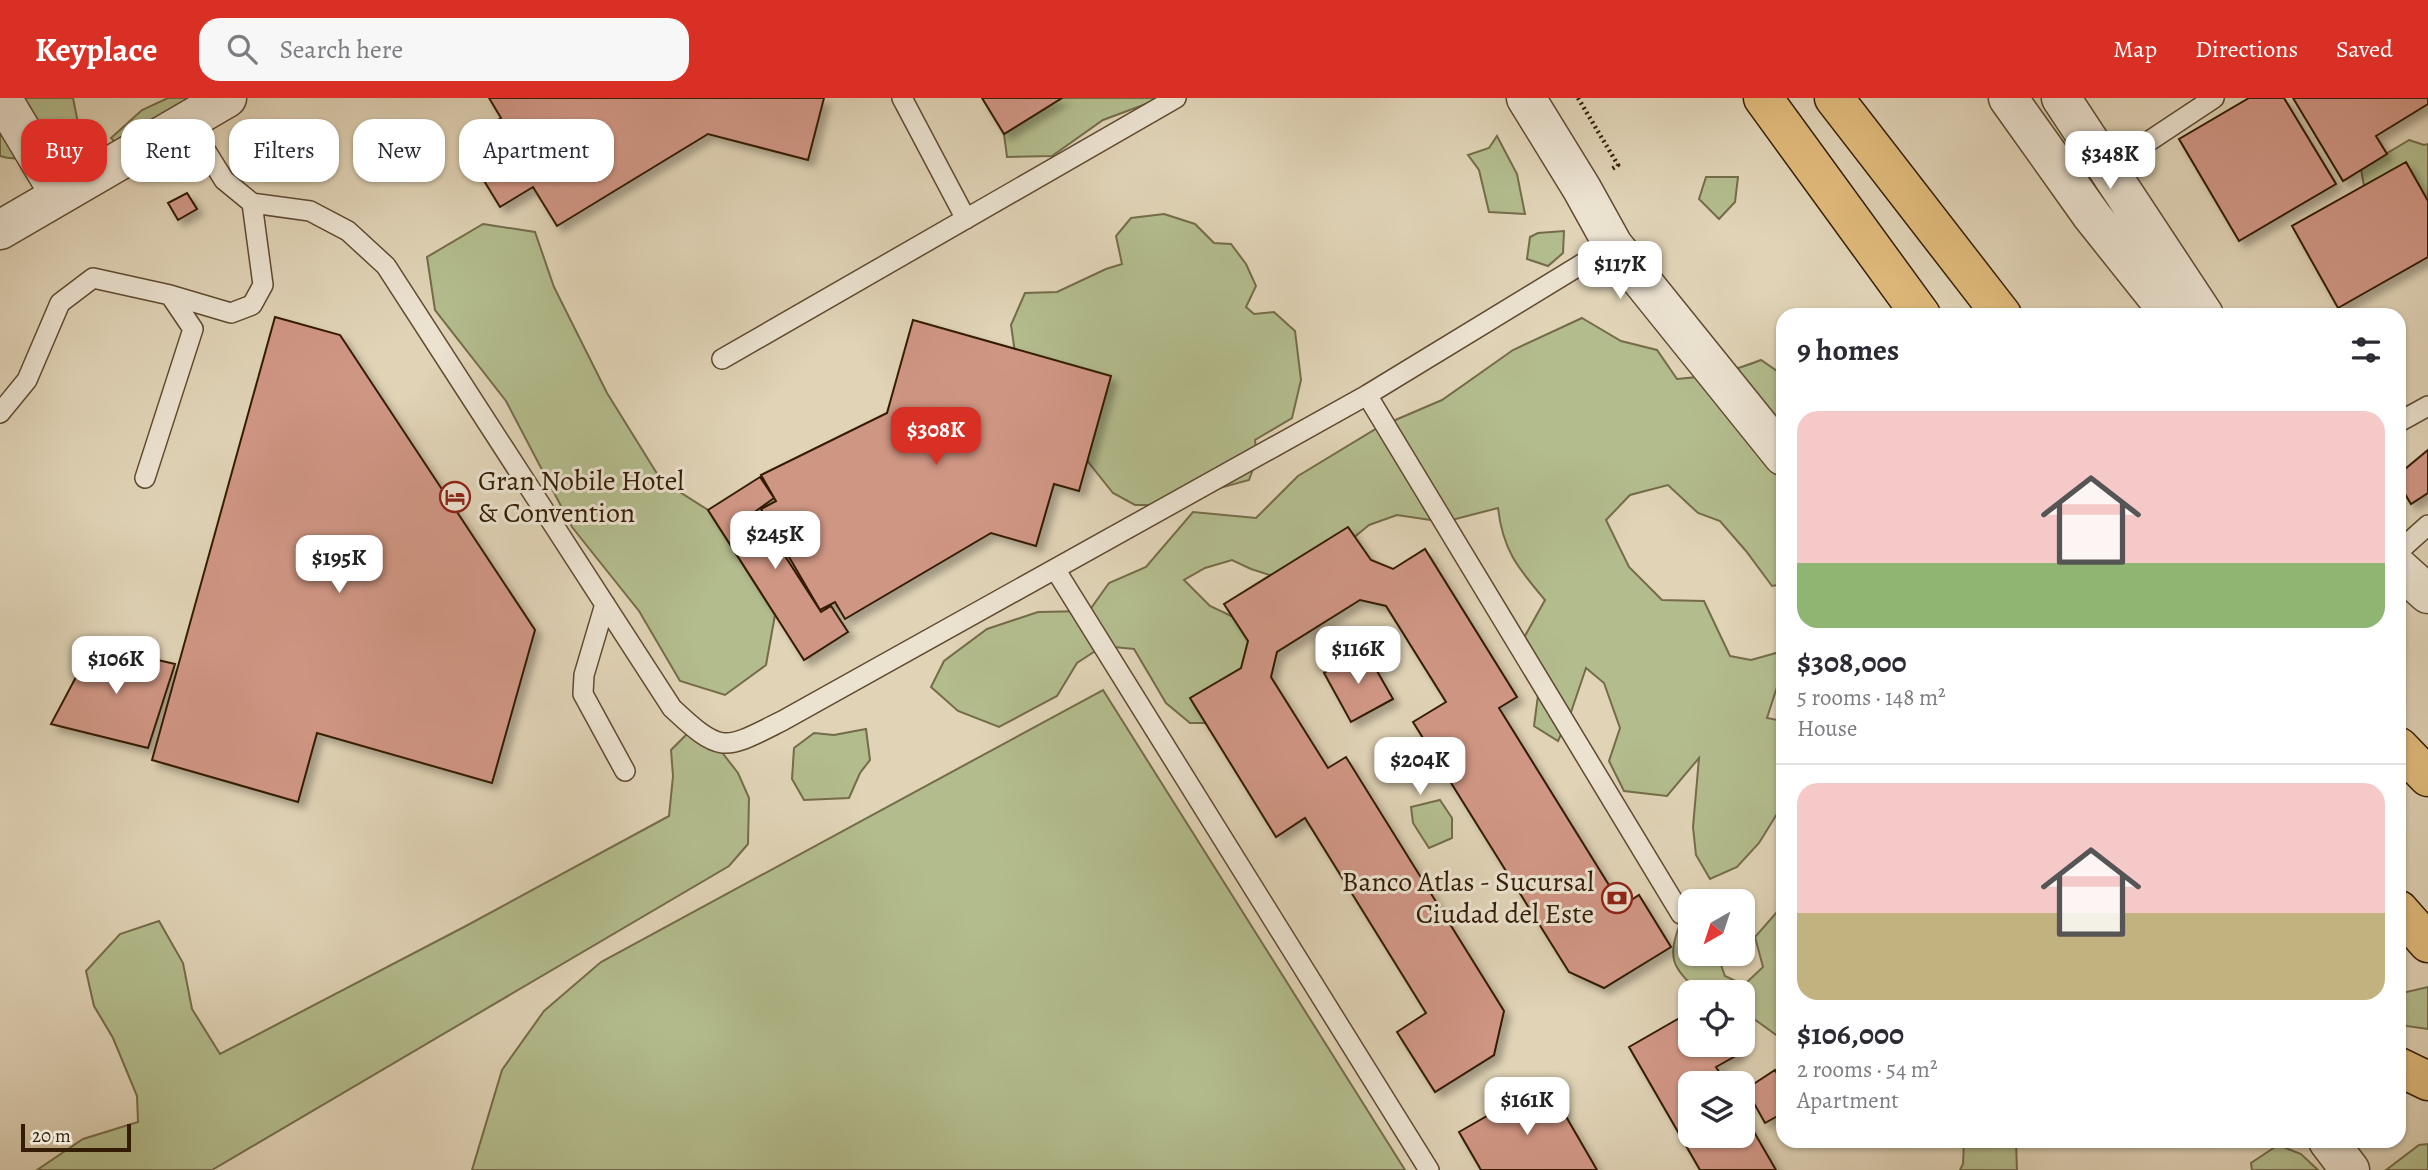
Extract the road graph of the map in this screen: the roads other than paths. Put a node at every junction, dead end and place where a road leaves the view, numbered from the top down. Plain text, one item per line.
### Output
1 (2, 98) edge
2 (227, 98) edge
3 (902, 98) edge
4 (1176, 98) edge
5 (1526, 98) edge
6 (1763, 98) edge
7 (1834, 98) edge
8 (2008, 98) edge
9 (2061, 98) edge
10 (2214, 98) edge
11 (193, 119) edge
12 (121, 160) edge
13 (215, 166) edge
14 (2107, 169) junction
15 (60, 195) junction
16 (252, 203) junction
17 (966, 219) junction
18 (0, 230) edge
19 (1613, 245) junction
20 (170, 295) junction
21 (1915, 308) edge
22 (1997, 308) edge
23 (2165, 308) edge
24 (2199, 308) edge
25 (722, 359) dead end
26 (1367, 395) junction
27 (2428, 406) edge
28 (0, 413) edge
29 (2406, 418) edge
30 (1776, 447) edge
31 (145, 478) dead end
32 (2428, 525) edge
33 (2406, 545) edge
34 (1055, 569) junction
35 (2406, 574) edge
36 (2428, 594) edge
37 (605, 604) junction
38 (2406, 754) edge
39 (625, 771) dead end
40 (2428, 777) edge
41 (1678, 909) edge
42 (2406, 918) edge
43 (2428, 943) edge
44 (2406, 1070) edge
45 (2428, 1081) edge
46 (2333, 1148) edge
47 (1429, 1170) edge
48 (2350, 1170) edge

1 - 15 street
2 - 11 street
3 - 17 lane
4 - 17 lane
5 - 19 street
6 - 21 highway
7 - 22 highway
8 - 23 street
9 - 14 street
10 - 14 lane
12 - 15 street
13 - 16 lane
14 - 24 street
15 - 18 street
16 - 20 lane
16 - 37 lane
17 - 25 lane
19 - 26 lane
19 - 30 street
20 - 28 lane
20 - 31 lane
26 - 34 lane
26 - 41 lane
27 - 29 lane
32 - 33 lane
34 - 37 lane
34 - 47 lane
35 - 36 street
37 - 39 lane
38 - 40 highway
42 - 43 highway
44 - 45 highway
46 - 48 street

